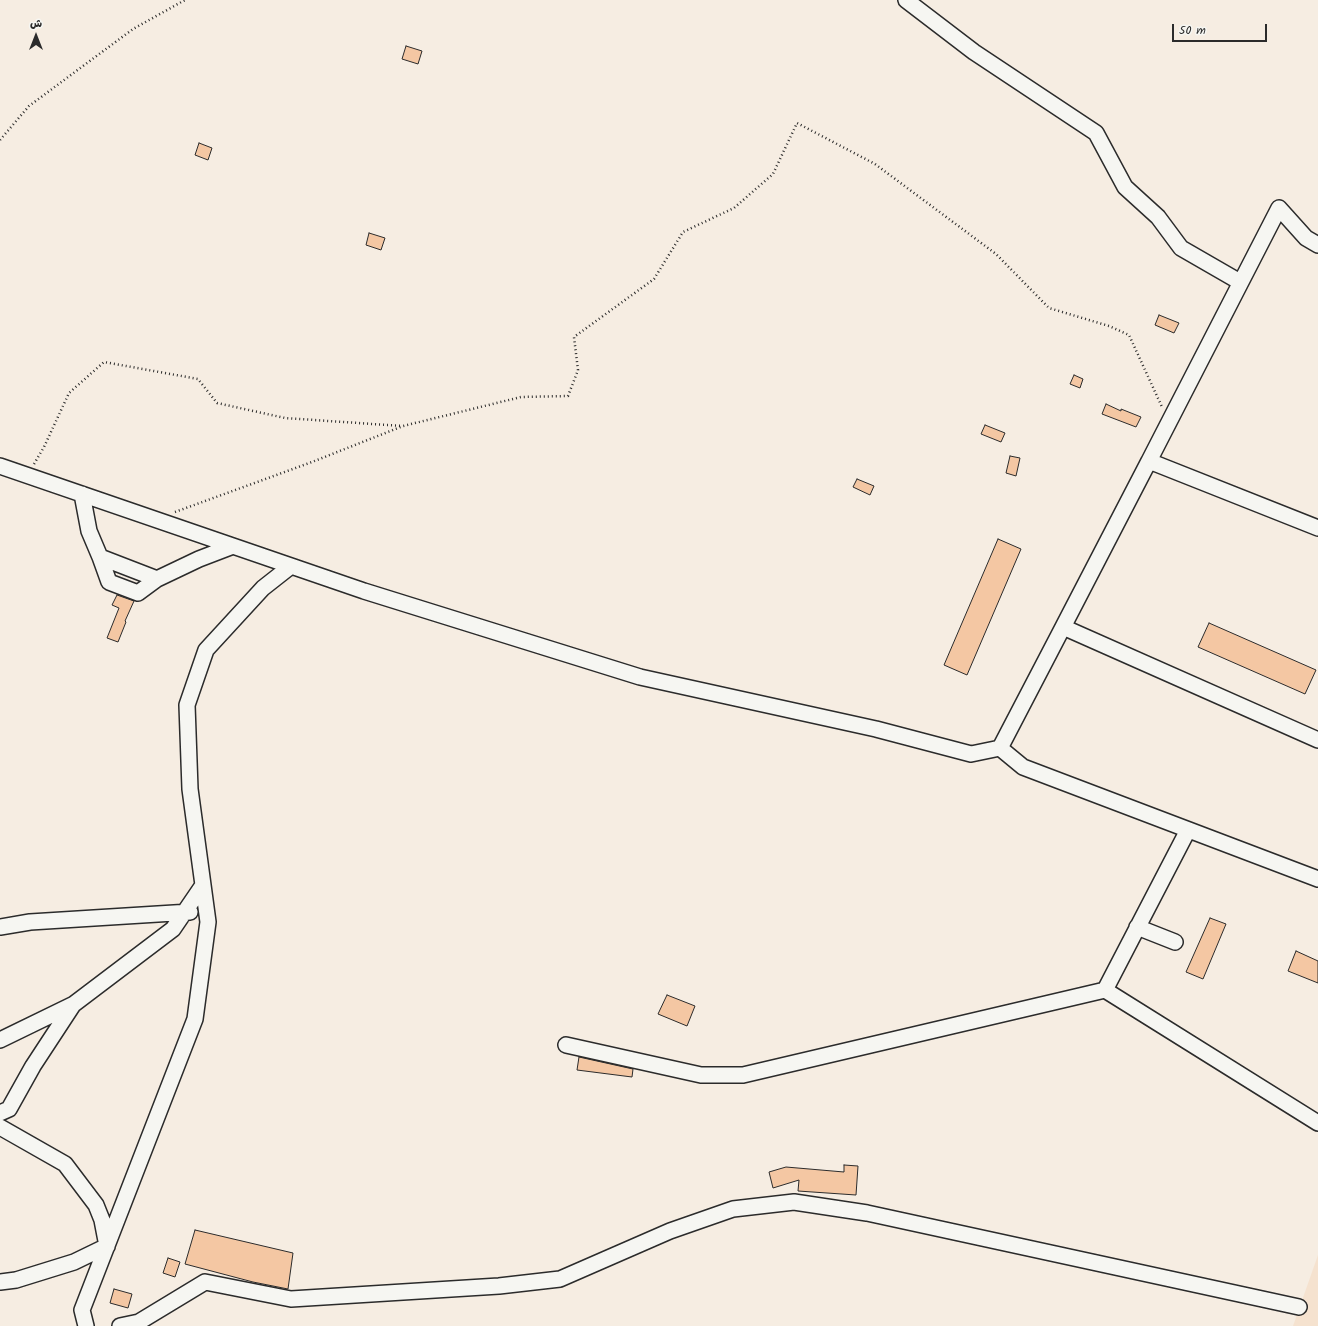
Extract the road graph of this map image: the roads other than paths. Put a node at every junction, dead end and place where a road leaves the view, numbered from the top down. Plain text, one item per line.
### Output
1 (906, 0) edge
2 (1318, 245) edge
3 (1240, 282) junction
4 (1148, 461) junction
5 (0, 466) edge
6 (82, 494) junction
7 (1318, 528) edge
8 (233, 546) junction
9 (100, 557) junction
10 (291, 566) junction
11 (157, 579) junction
12 (1063, 627) junction
13 (1318, 740) edge
14 (1000, 748) junction
15 (1188, 830) junction
16 (1318, 879) edge
17 (203, 884) junction
18 (207, 910) junction
19 (184, 913) junction
20 (0, 927) edge
21 (1137, 927) junction
22 (1174, 942) dead end
23 (1105, 990) junction
24 (74, 1004) junction
25 (0, 1040) edge
26 (566, 1045) dead end
27 (0, 1113) edge
28 (1318, 1123) edge
29 (0, 1127) edge
30 (107, 1246) junction
31 (0, 1282) edge
32 (1300, 1307) dead end
33 (86, 1326) edge
34 (120, 1326) edge

1 - 3 lane
2 - 3 lane
3 - 4 lane
4 - 7 lane
4 - 12 lane
5 - 6 lane
6 - 8 lane
6 - 9 lane
8 - 10 lane
8 - 11 lane
9 - 11 lane
9 - 11 lane
10 - 14 lane
10 - 17 lane
12 - 13 lane
12 - 14 lane
14 - 15 lane
15 - 16 lane
15 - 21 lane
17 - 18 lane
17 - 19 lane
18 - 19 lane
18 - 30 lane
19 - 20 lane
19 - 24 lane
21 - 22 lane
21 - 23 lane
23 - 26 lane
23 - 28 lane
24 - 25 lane
24 - 27 lane
29 - 30 lane
30 - 31 lane
30 - 33 lane
32 - 34 lane

